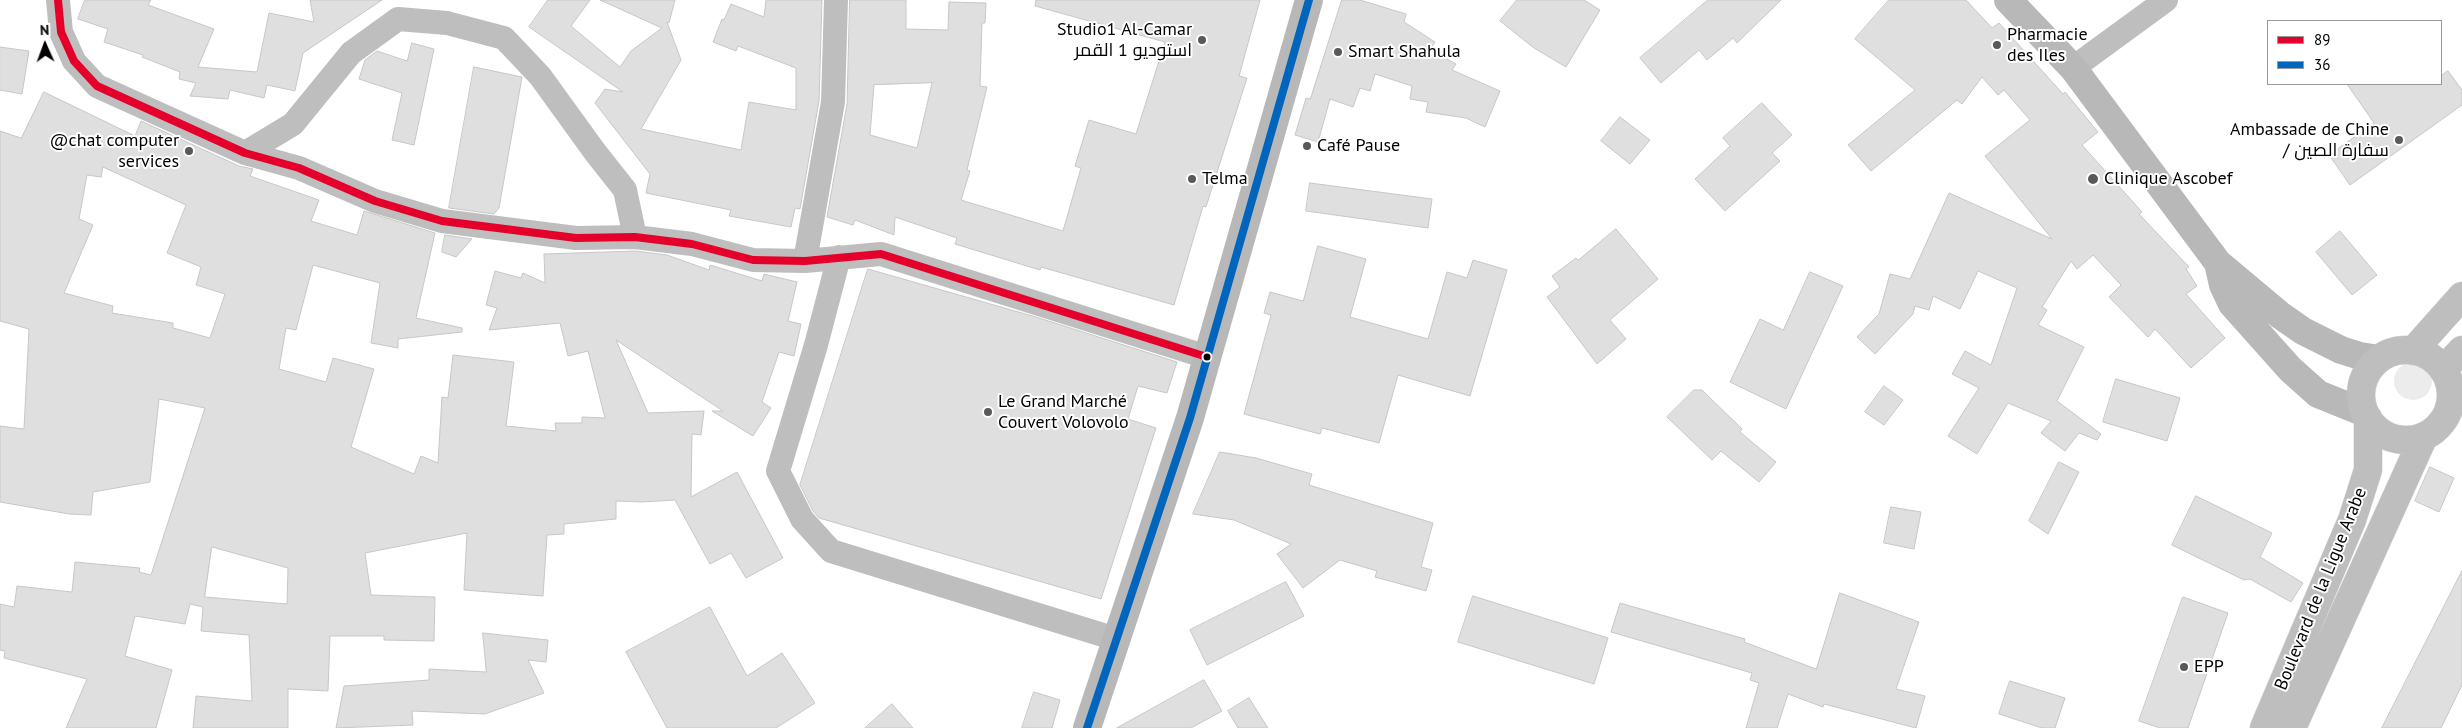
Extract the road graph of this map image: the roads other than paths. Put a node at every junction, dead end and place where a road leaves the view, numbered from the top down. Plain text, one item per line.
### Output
1 (58, 0) edge
2 (836, 0) edge
3 (1310, 0) edge
4 (2008, 0) edge
5 (2166, 0) edge
6 (396, 10) edge
7 (2073, 68) junction
8 (244, 153) junction
9 (635, 237) junction
10 (839, 257) junction
11 (805, 261) junction
12 (2218, 263) junction
13 (2462, 296) edge
14 (2462, 350) edge
15 (2413, 351) junction
16 (1207, 357) junction
17 (2379, 359) junction
18 (2453, 383) edge
19 (2366, 416) junction
20 (2424, 436) junction
21 (1116, 639) junction
22 (1087, 728) edge
23 (2264, 728) edge
24 (2292, 728) edge

1 - 8 street
2 - 11 street
3 - 16 street
4 - 7 street
5 - 7 street
6 - 8 street
6 - 9 street
7 - 12 street
8 - 9 street
9 - 11 street
10 - 11 street
10 - 16 street
10 - 21 street
12 - 17 street
12 - 19 street
13 - 15 main road
14 - 18 main road
15 - 17 main road
15 - 18 main road
16 - 21 street
17 - 19 main road
18 - 20 main road
19 - 20 main road
19 - 23 main road, Boulevard de la Ligue Arabe
20 - 24 main road, Boulevard de la Ligue Arabe
21 - 22 street

